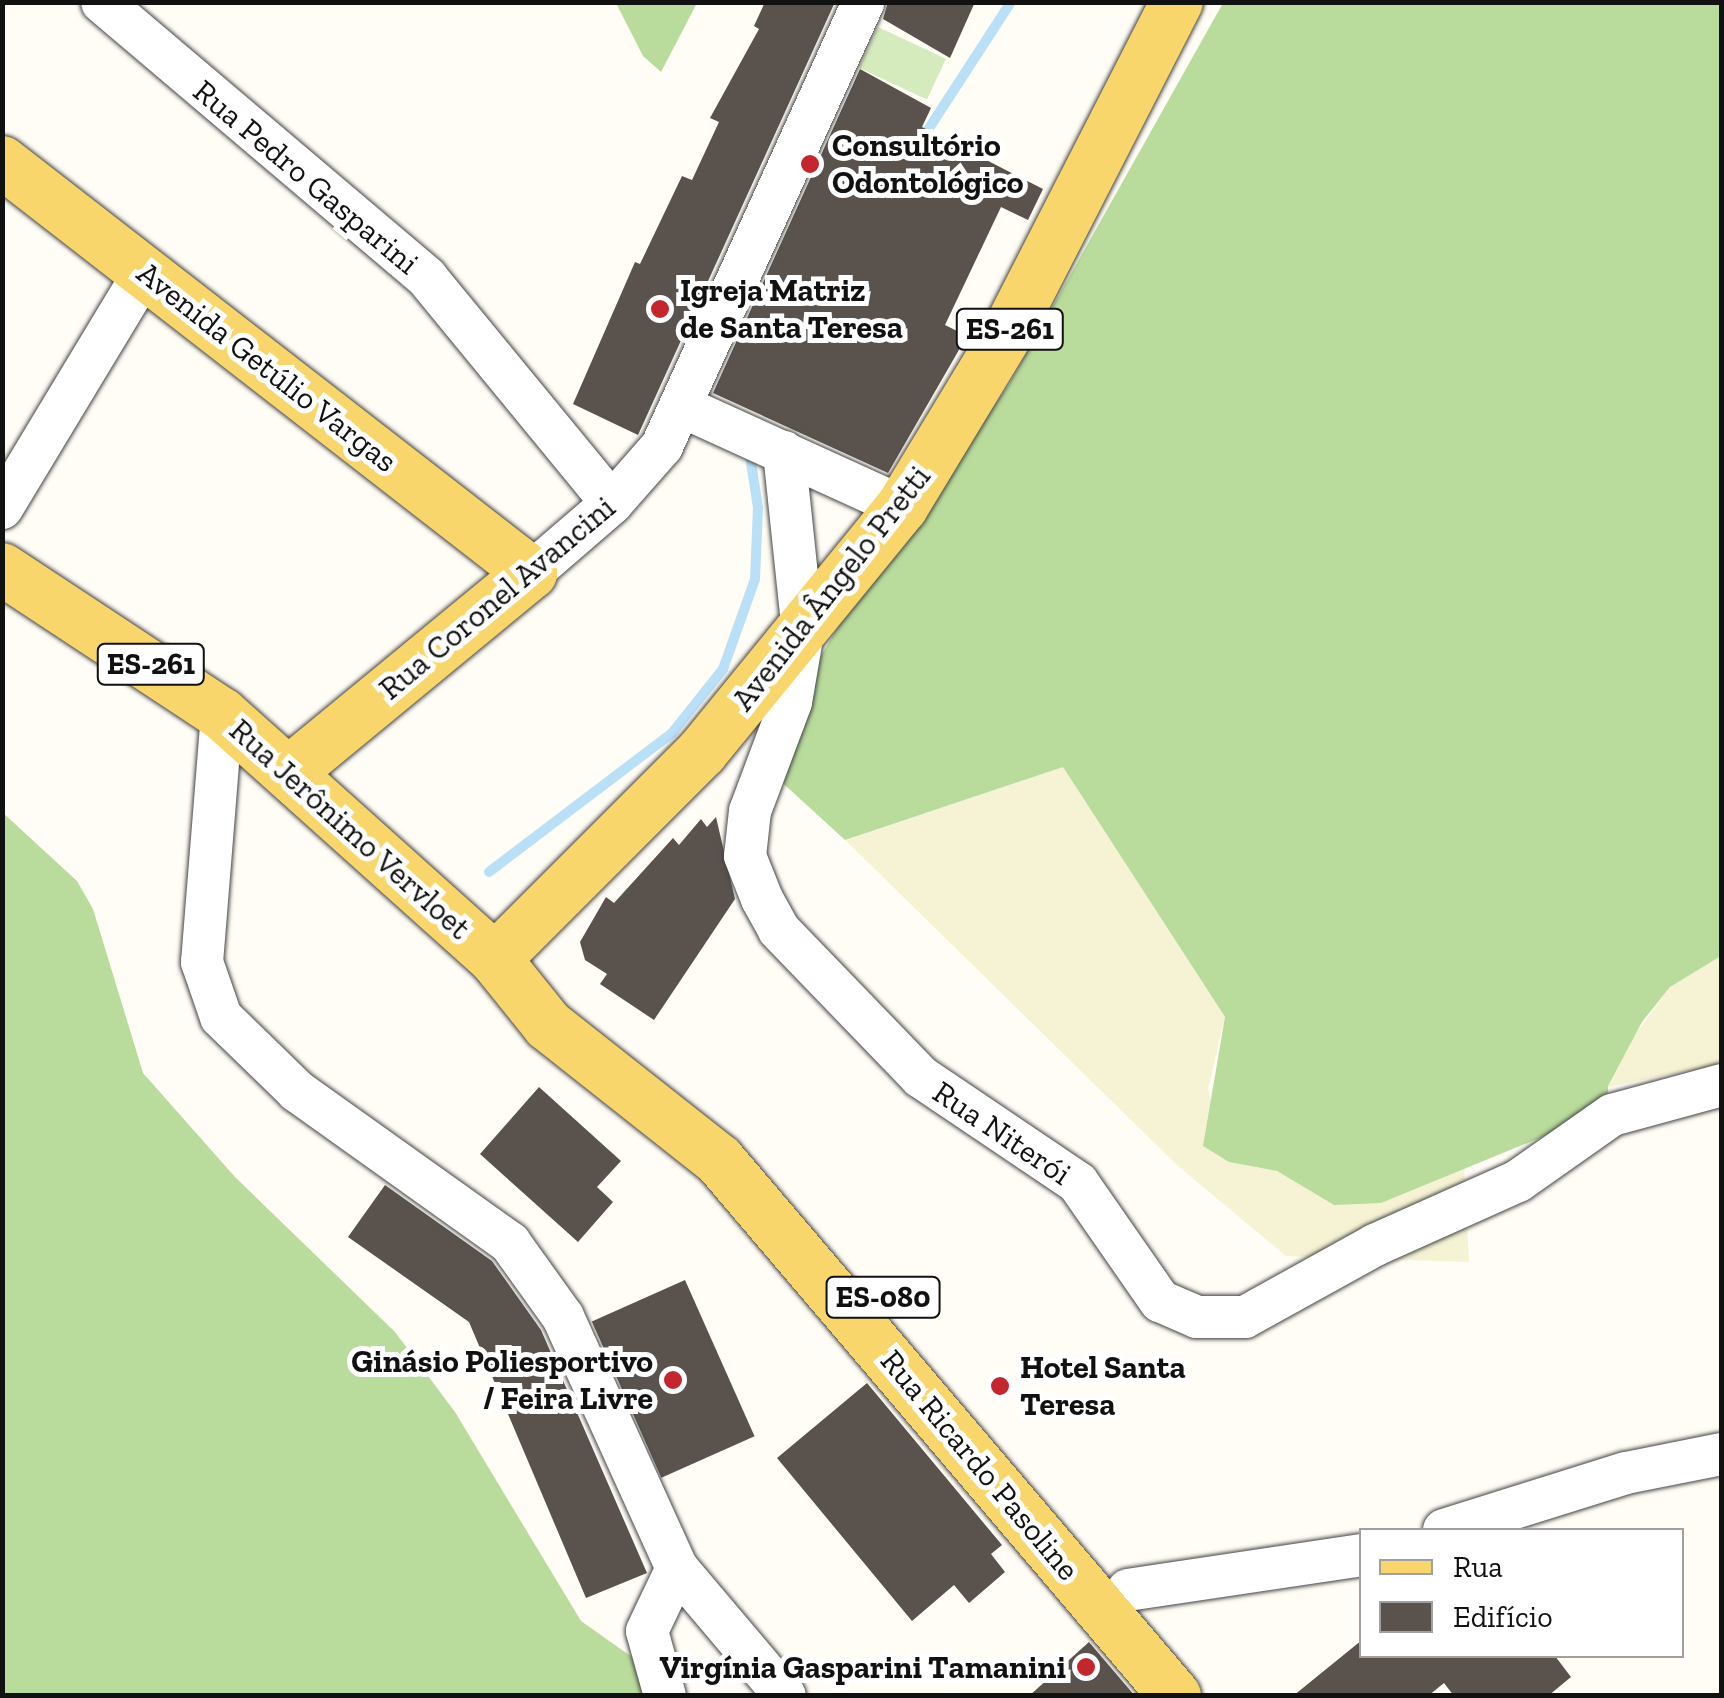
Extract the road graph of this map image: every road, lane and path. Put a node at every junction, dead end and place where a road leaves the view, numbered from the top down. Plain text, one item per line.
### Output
1 (102, 2) edge
2 (864, 2) edge
3 (1177, 2) edge
4 (2, 162) edge
5 (145, 271) junction
6 (683, 406) junction
7 (761, 442) junction
8 (612, 504) junction
9 (902, 507) junction
10 (2, 508) edge
11 (2, 569) edge
12 (532, 573) junction
13 (803, 632) junction
14 (222, 714) junction
15 (290, 772) junction
16 (495, 959) junction
17 (1722, 1085) edge
18 (1722, 1454) edge
19 (1450, 1528) edge
20 (1359, 1555) edge
21 (677, 1568) junction
22 (1128, 1590) junction
23 (665, 1696) edge
24 (785, 1696) edge
25 (1175, 1696) edge
26 (1216, 1696) edge

1 - 8 street, Rua Pedro Gasparini
2 - 6 street, Rua Coronel Avancini
3 - 9 main road, Avenida Ângelo Pretti / ES-261
4 - 5 main road, Avenida Getúlio Vargas
5 - 10 street
5 - 12 main road, Avenida Getúlio Vargas
6 - 7 street
6 - 8 street, Rua Coronel Avancini
7 - 9 street
7 - 13 street, Rua Niterói
8 - 12 street, Rua Coronel Avancini
9 - 13 main road, Avenida Ângelo Pretti / ES-261
11 - 14 main road, Rua Jerônimo Vervloet / ES-261
12 - 15 main road, Rua Coronel Avancini
13 - 16 main road, Avenida Ângelo Pretti / ES-261
13 - 17 street, Rua Niterói
14 - 15 main road, Rua Jerônimo Vervloet / ES-261
14 - 21 street
15 - 16 main road, Rua Jerônimo Vervloet / ES-261
16 - 22 main road, Rua Ricardo Pasoline / ES-080
16 - 25 main road, Rua Ricardo Pasoline / ES-080
18 - 19 street
20 - 22 street
21 - 23 street
21 - 24 street
22 - 26 main road, Rua Ricardo Pasoline / ES-080

